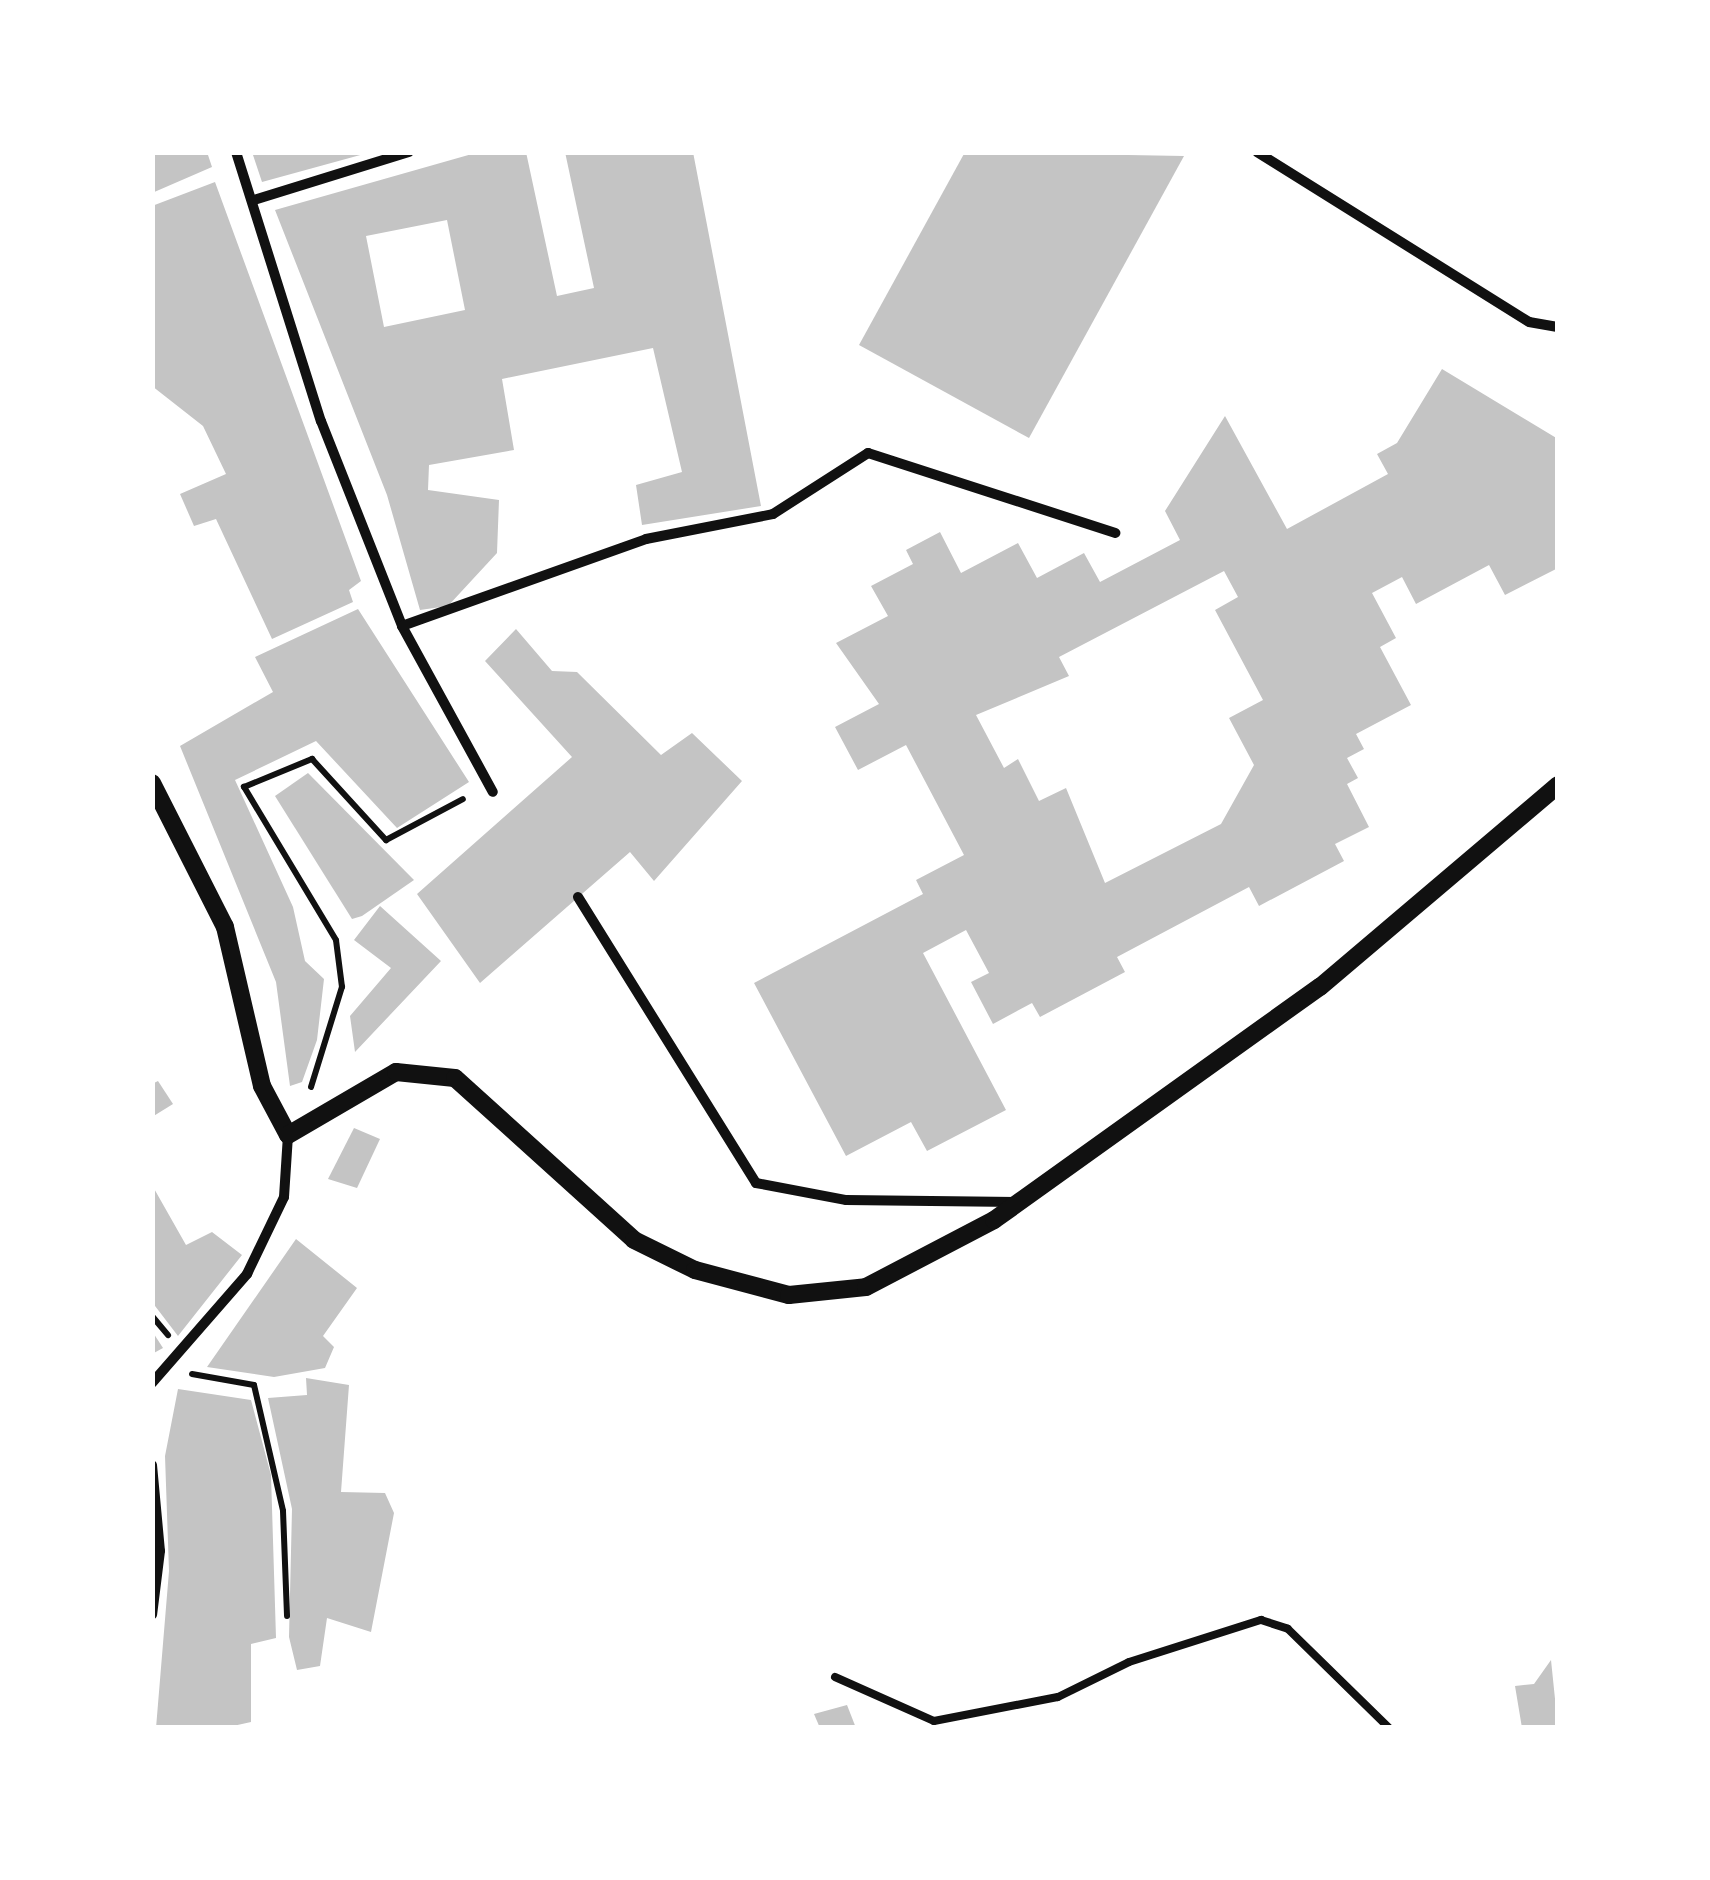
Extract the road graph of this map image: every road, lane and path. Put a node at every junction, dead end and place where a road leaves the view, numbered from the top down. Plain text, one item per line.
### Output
1 (236, 152) edge
2 (409, 152) edge
3 (1257, 152) edge
4 (254, 200) junction
5 (1558, 327) edge
6 (1115, 533) dead end
7 (402, 626) junction
8 (152, 783) edge
9 (1558, 785) edge
10 (493, 792) dead end
11 (463, 799) dead end
12 (578, 897) dead end
13 (322, 1120) junction
14 (288, 1134) junction
15 (1017, 1202) junction
16 (170, 1371) junction
17 (152, 1383) edge
18 (152, 1465) edge
19 (152, 1615) edge
20 (287, 1616) dead end
21 (835, 1677) dead end
22 (1389, 1728) edge

1 - 4 street
2 - 4 street
3 - 5 street
4 - 7 street
6 - 7 street
7 - 10 street
8 - 14 street
9 - 15 street
11 - 13 path
12 - 15 street
13 - 14 street
13 - 15 street
14 - 16 street
16 - 17 street
16 - 20 path
18 - 19 street
21 - 22 lane

